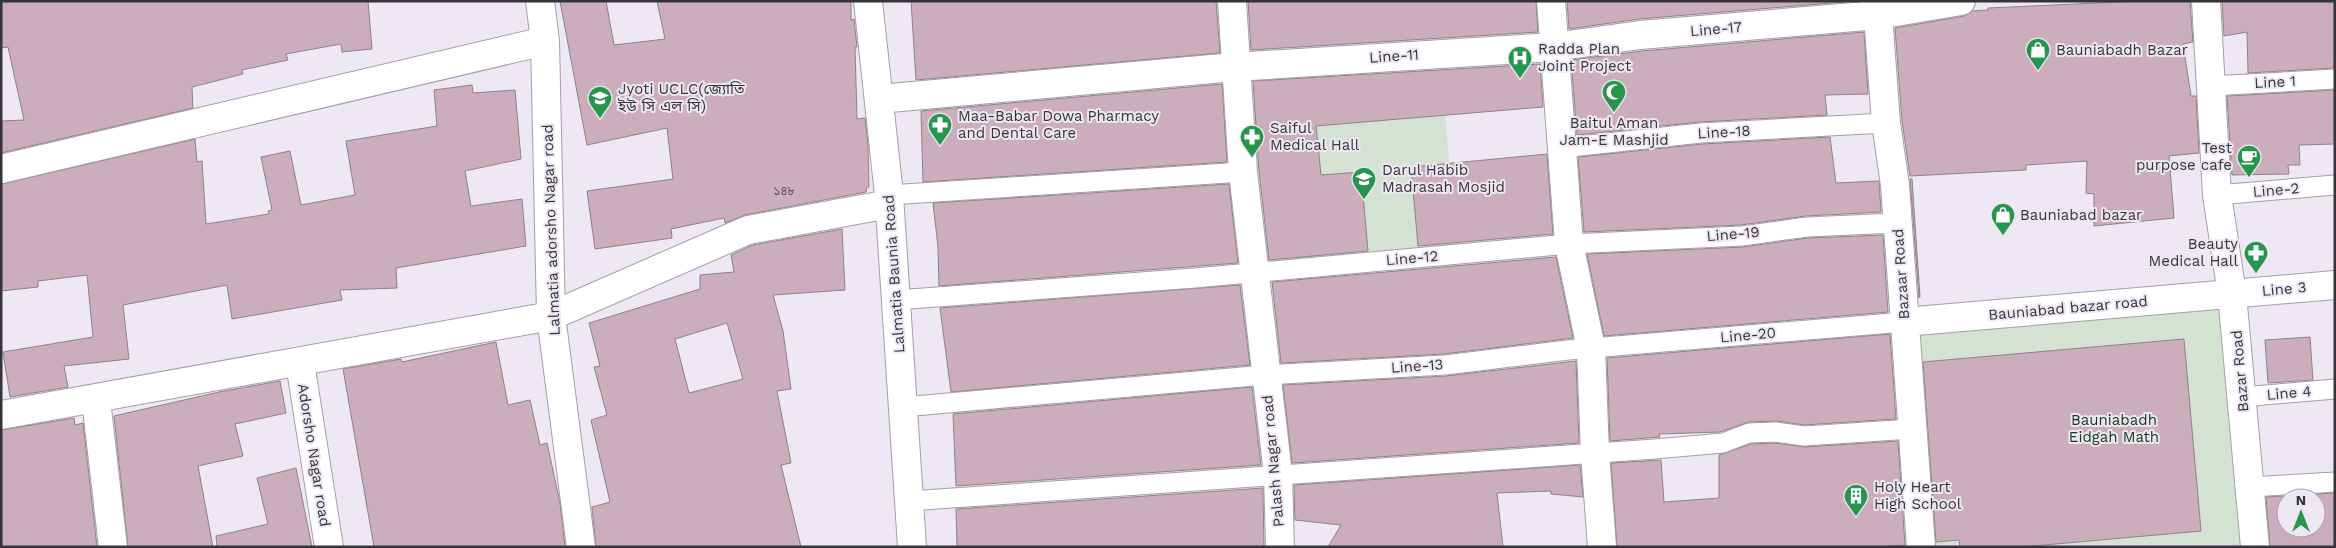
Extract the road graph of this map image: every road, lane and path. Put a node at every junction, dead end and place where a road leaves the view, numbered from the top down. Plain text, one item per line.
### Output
1 (540, 1) edge
2 (868, 1) edge
3 (1232, 1) edge
4 (1551, 1) edge
5 (1961, 1) edge
6 (2206, 1) edge
7 (1876, 8) edge
8 (545, 41) junction
9 (1554, 47) junction
10 (1234, 67) junction
11 (2335, 79) edge
12 (2213, 86) junction
13 (879, 99) junction
14 (1886, 123) junction
15 (1561, 148) junction
16 (1, 169) edge
17 (1243, 172) junction
18 (2335, 185) edge
19 (2217, 196) junction
20 (889, 200) junction
21 (1897, 223) junction
22 (1569, 244) junction
23 (1254, 272) junction
24 (2335, 285) edge
25 (2232, 294) junction
26 (896, 300) junction
27 (551, 316) junction
28 (1904, 322) junction
29 (1580, 349) junction
30 (300, 363) junction
31 (1265, 375) junction
32 (2335, 390) edge
33 (2242, 397) junction
34 (96, 400) junction
35 (903, 406) junction
36 (1, 416) edge
37 (1912, 429) junction
38 (1595, 453) junction
39 (1278, 474) junction
40 (2335, 482) edge
41 (2250, 487) junction
42 (909, 501) junction
43 (113, 547) edge
44 (329, 547) edge
45 (581, 547) edge
46 (912, 547) edge
47 (1280, 547) edge
48 (1602, 547) edge
49 (1921, 547) edge
50 (2255, 547) edge

1 - 8 street, Lalmatia adorsho Nagar road
2 - 13 street, Lalmatia Baunia Road
3 - 10 street, Palash Nagar road
4 - 9 street
5 - 7 street
6 - 12 street, Bazar Road
7 - 9 street, Line-17
7 - 14 street, Bazaar Road
8 - 16 street
8 - 27 street, Lalmatia adorsho Nagar road
9 - 10 street, Line-11
9 - 15 street
10 - 13 street, Line-11
10 - 17 street, Palash Nagar road
11 - 12 lane, Line 1
12 - 19 street, Bazar Road
13 - 20 street, Lalmatia Baunia Road
14 - 15 lane, Line-18
14 - 21 street, Bazaar Road
15 - 22 street
17 - 20 lane
17 - 23 street, Palash Nagar road
18 - 19 lane, Line-2
19 - 25 street, Bazar Road
20 - 26 street, Lalmatia Baunia Road
20 - 27 street
21 - 22 lane, Line-19
21 - 28 street, Bazaar Road
22 - 23 lane, Line-12
22 - 29 street
23 - 26 lane, Line-12
23 - 31 street, Palash Nagar road
24 - 25 street, Line 3
25 - 28 street, Bauniabad bazar road
25 - 33 street, Bazar Road
26 - 35 street, Lalmatia Baunia Road
27 - 30 street
27 - 45 street, Lalmatia adorsho Nagar road
28 - 29 lane, Line-20
28 - 37 street, Bazaar Road
29 - 31 lane, Line-13
29 - 38 street
30 - 34 street
30 - 44 street, Adorsho Nagar road
31 - 35 lane, Line-13
31 - 39 street, Palash Nagar road
32 - 33 lane, Line 4
33 - 41 street, Bazar Road
34 - 36 street
34 - 43 street
35 - 42 street, Lalmatia Baunia Road
37 - 38 lane
37 - 49 street, Bazaar Road
38 - 39 lane
38 - 48 street
39 - 42 lane
39 - 47 street, Palash Nagar road
40 - 41 lane
41 - 50 street, Bazar Road
42 - 46 street, Lalmatia Baunia Road

